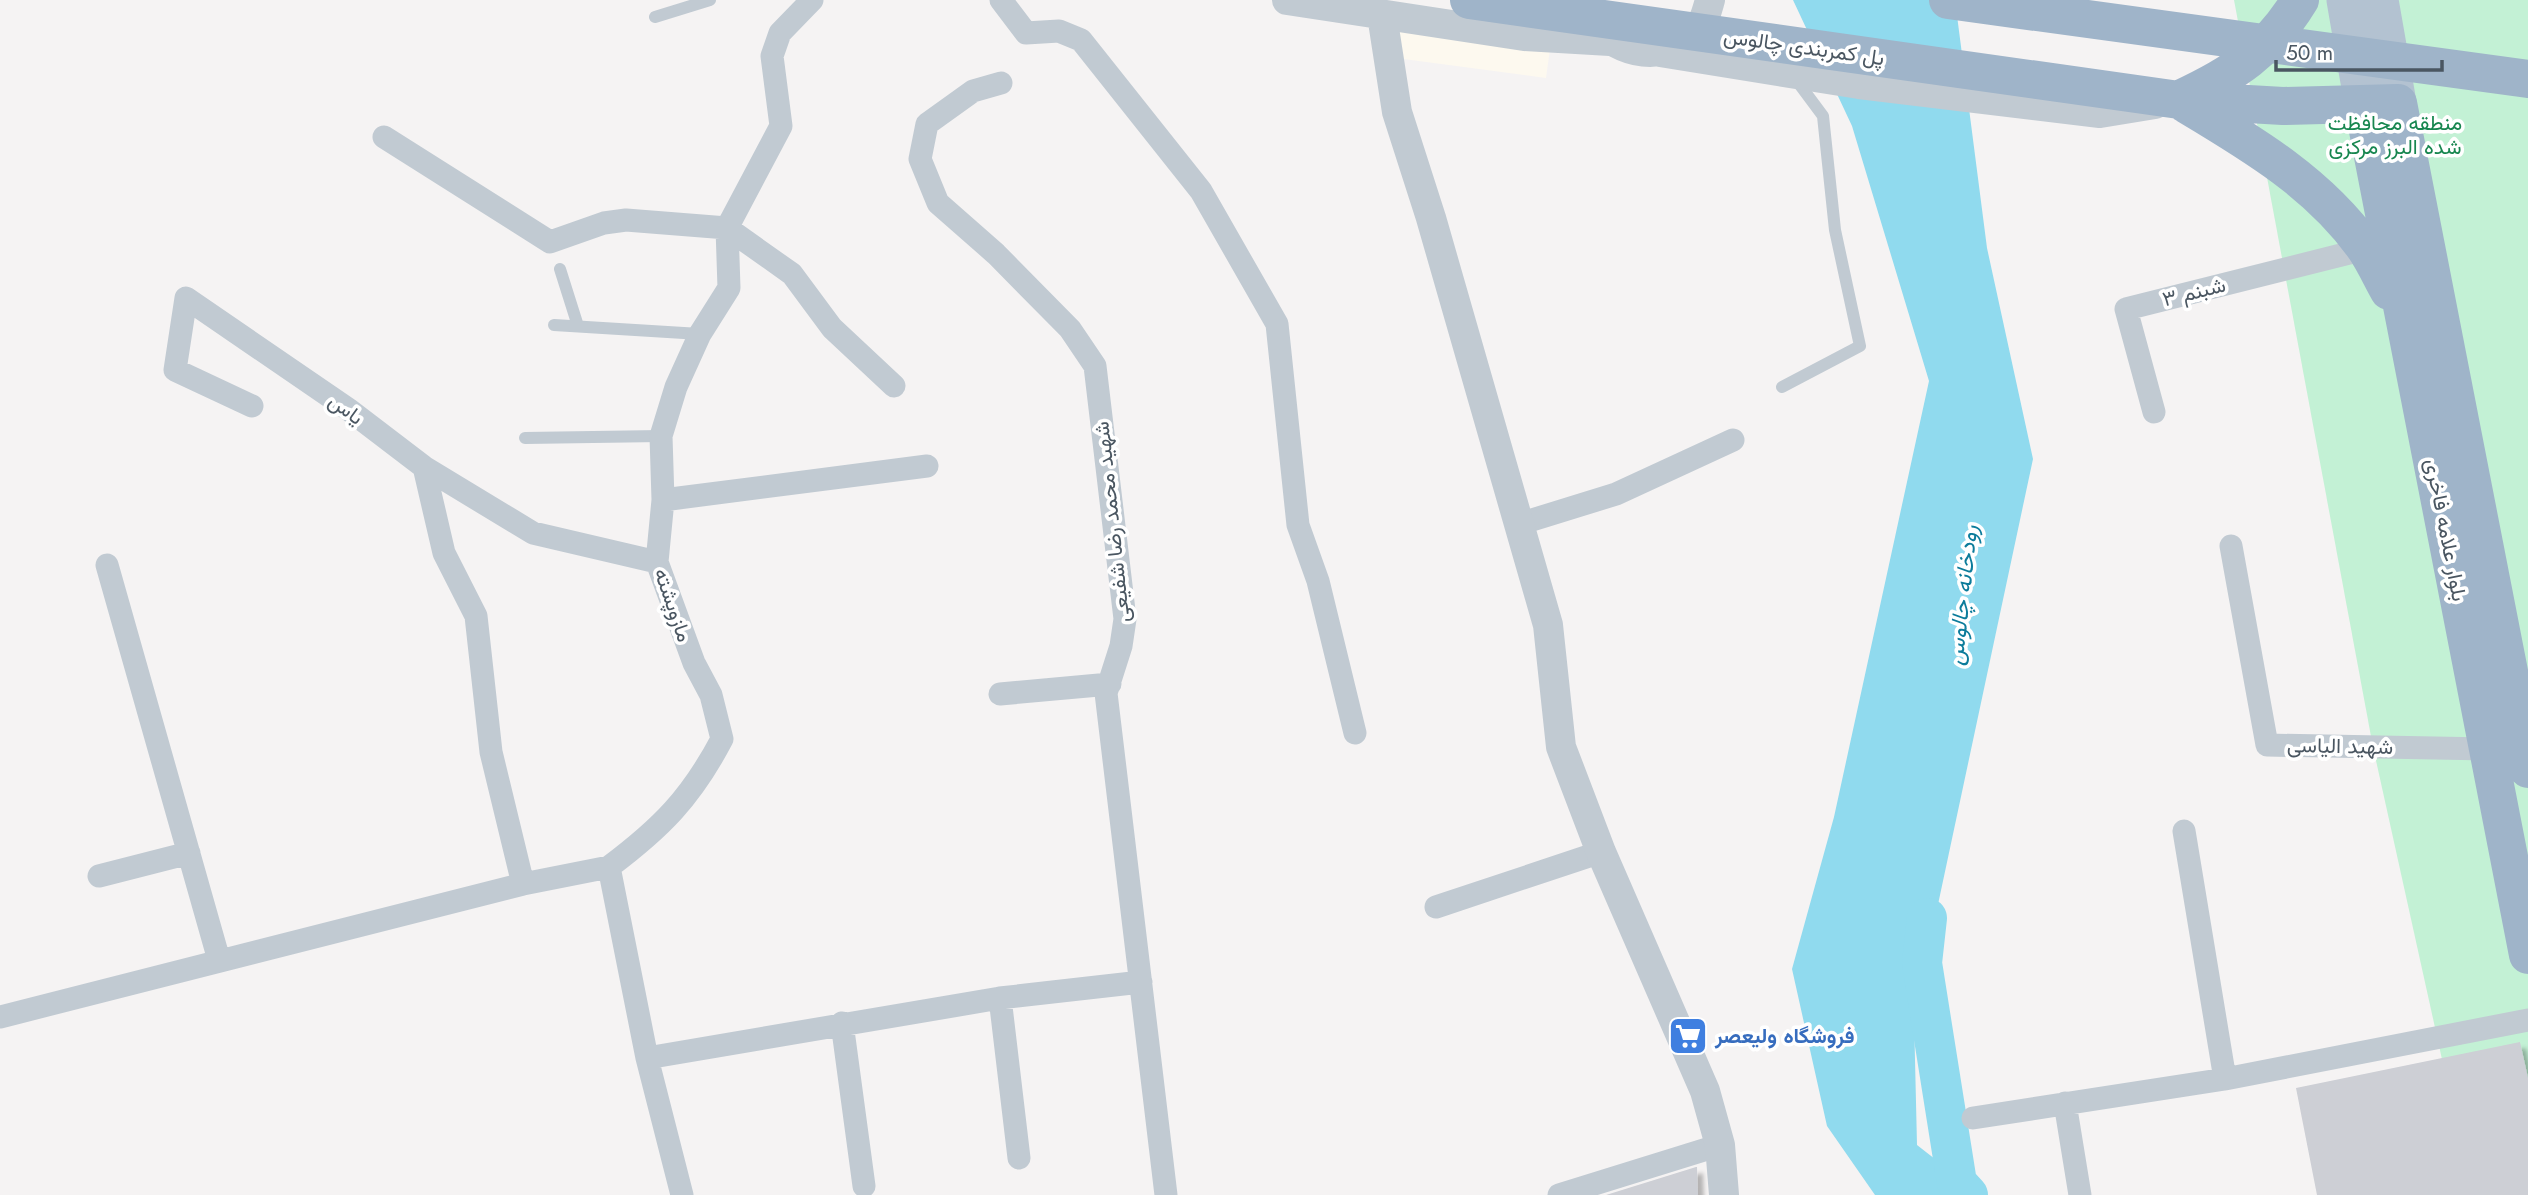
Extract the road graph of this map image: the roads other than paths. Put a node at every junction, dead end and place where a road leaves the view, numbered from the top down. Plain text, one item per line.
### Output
1 (710, 0) edge
2 (812, 0) edge
3 (1001, 0) edge
4 (1287, 0) edge
5 (1469, 0) edge
6 (1540, 0) edge
7 (1585, 0) edge
8 (1710, 0) edge
9 (1948, 0) edge
10 (2300, 0) edge
11 (2345, 0) edge
12 (2380, 0) edge
13 (1382, 15) junction
14 (655, 17) dead end
15 (1524, 36) junction
16 (1610, 41) junction
17 (1661, 52) junction
18 (1792, 74) junction
19 (2528, 79) edge
20 (1001, 83) dead end
21 (2179, 100) junction
22 (2381, 104) junction
23 (384, 136) dead end
24 (727, 228) junction
25 (2365, 248) junction
26 (560, 269) dead end
27 (2405, 321) junction
28 (554, 325) dead end
29 (578, 326) junction
30 (700, 334) junction
31 (894, 386) dead end
32 (1782, 387) dead end
33 (252, 406) dead end
34 (2154, 412) dead end
35 (661, 436) junction
36 (525, 438) dead end
37 (1733, 440) dead end
38 (927, 466) dead end
39 (424, 467) junction
40 (663, 500) junction
41 (1519, 524) junction
42 (2231, 546) dead end
43 (657, 562) junction
44 (107, 565) dead end
45 (1110, 684) junction
46 (1000, 694) dead end
47 (1355, 733) dead end
48 (2489, 750) junction
49 (2528, 769) edge
50 (2184, 831) dead end
51 (1601, 852) junction
52 (190, 853) junction
53 (609, 867) junction
54 (99, 876) dead end
55 (523, 884) junction
56 (1436, 907) dead end
57 (2528, 954) edge
58 (219, 961) junction
59 (1141, 982) junction
60 (1000, 998) junction
61 (0, 1017) edge
62 (2528, 1020) edge
63 (842, 1023) junction
64 (647, 1058) junction
65 (2225, 1079) junction
66 (2065, 1103) junction
67 (1973, 1118) dead end
68 (1720, 1145) junction
69 (1019, 1158) dead end
70 (864, 1186) dead end
71 (682, 1195) edge
72 (1166, 1195) edge
73 (1559, 1195) edge
74 (1724, 1195) edge
75 (2080, 1195) edge

1 - 14 lane
2 - 24 street, مازوپشته
3 - 47 street
4 - 13 street
5 - 21 highway, پل کمربندی چالوس
6 - 15 street
7 - 16 street
8 - 17 street
9 - 19 highway
10 - 21 highway
11 - 22 main road
12 - 22 main road
13 - 15 street
13 - 41 street
15 - 16 street
16 - 17 street
17 - 18 street
18 - 21 street
18 - 32 lane
20 - 45 street, شهید محمد رضا شفیعی
21 - 22 highway, پل کمربندی چالوس
21 - 25 highway
22 - 27 highway, بلوار علامه فاخری
22 - 49 highway, بلوار علامه فاخری
23 - 24 street
24 - 30 street, مازوپشته
24 - 31 street
25 - 27 highway
25 - 34 street, شبنم ۳
26 - 29 lane
27 - 48 highway, بلوار علامه فاخری
28 - 29 lane
29 - 30 lane
30 - 35 street, مازوپشته
33 - 39 street, یاس
35 - 36 lane
35 - 40 street, مازوپشته
37 - 41 street
38 - 40 street
39 - 43 street, یاس
39 - 55 street
40 - 43 street, مازوپشته
41 - 51 street
42 - 48 street, شهید الیاسی
43 - 53 street, مازوپشته
44 - 52 street
45 - 46 street
45 - 59 street, شهید محمد رضا شفیعی
48 - 57 highway, بلوار علامه فاخری
50 - 65 street
51 - 56 street
51 - 68 street
52 - 54 street
52 - 58 street
53 - 55 street
53 - 64 street
55 - 58 street
58 - 61 street
59 - 60 street
59 - 72 street, شهید محمد رضا شفیعی
60 - 63 street
60 - 69 street
62 - 65 street
63 - 64 street
63 - 70 street
64 - 71 street
65 - 66 street
66 - 67 street
66 - 75 street
68 - 73 street
68 - 74 street

